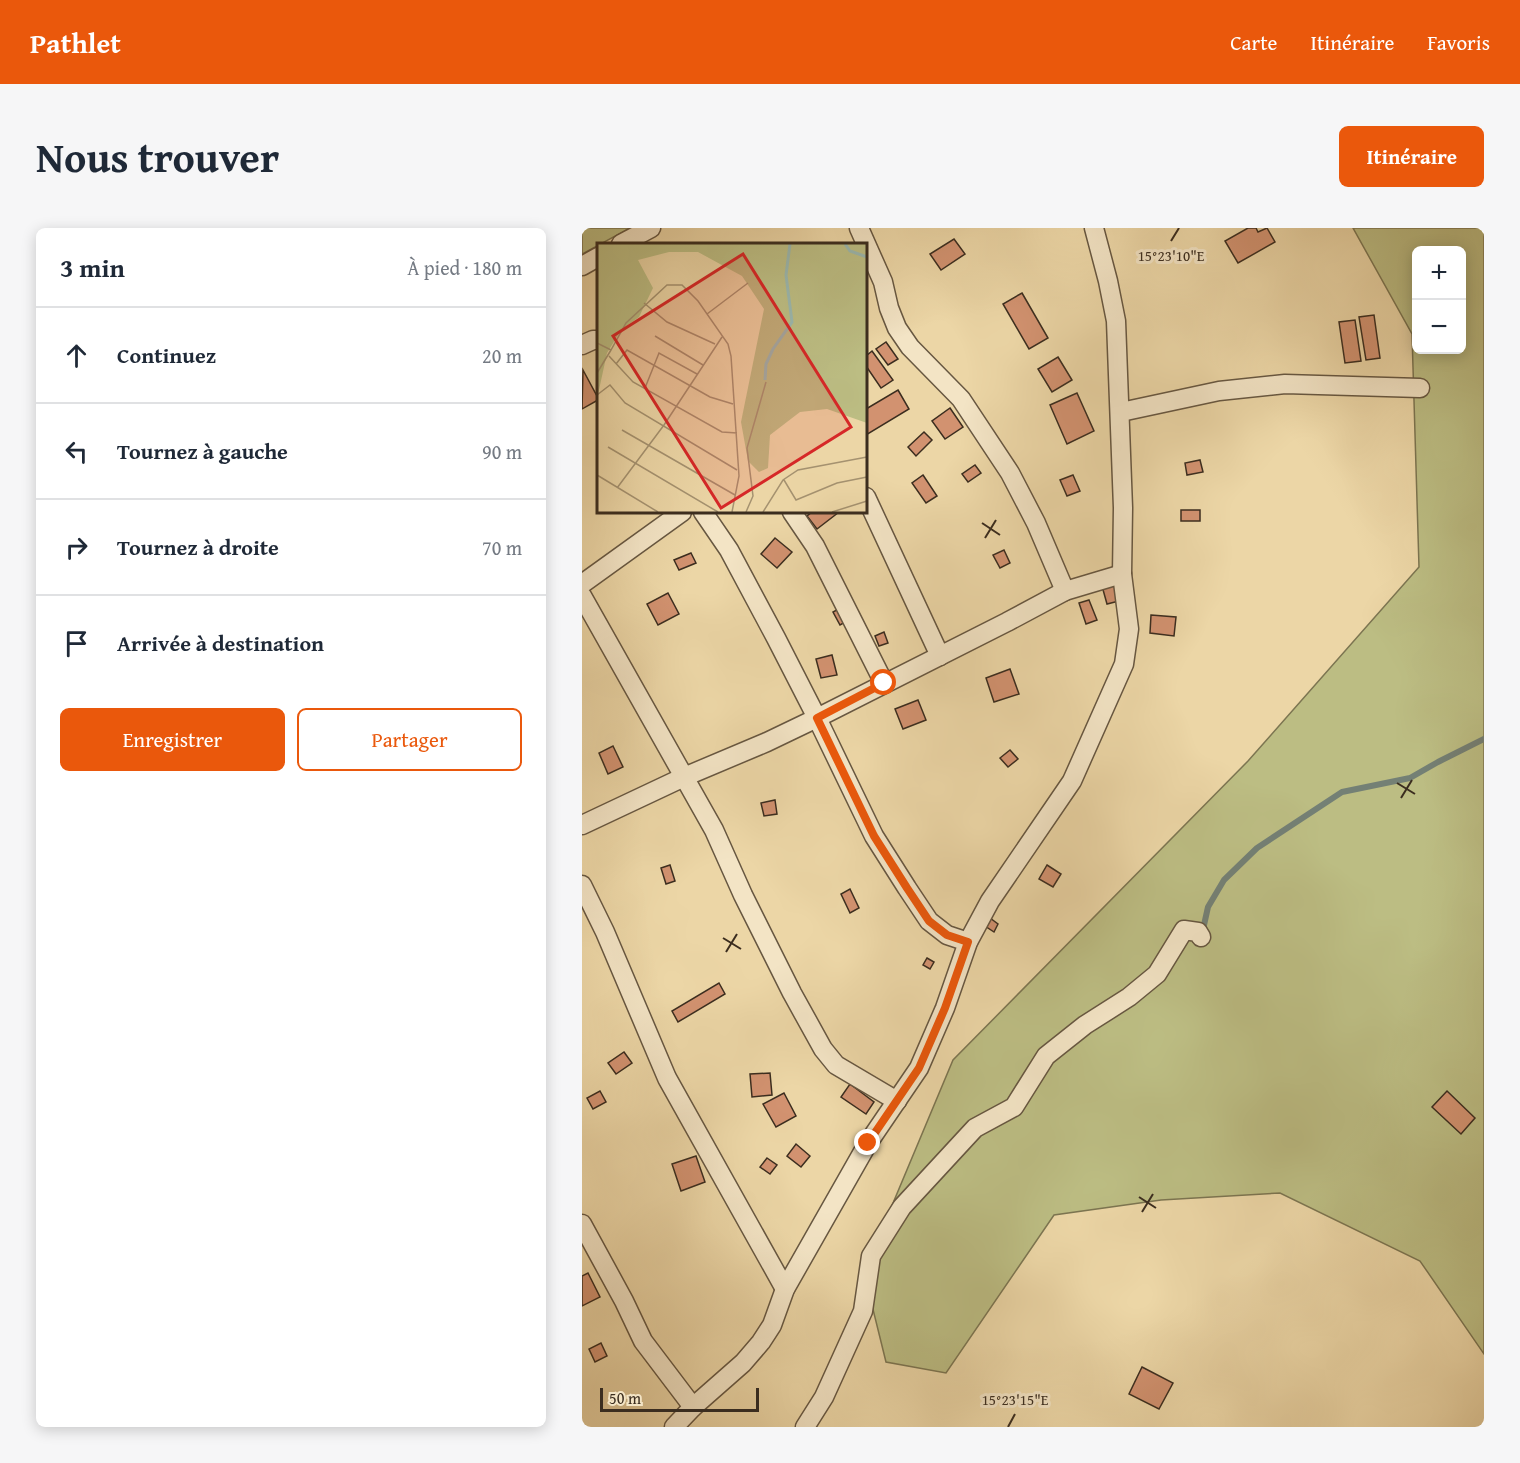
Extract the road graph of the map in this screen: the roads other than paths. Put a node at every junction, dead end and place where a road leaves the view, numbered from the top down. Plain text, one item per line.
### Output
1 (651, 228) edge
2 (859, 228) edge
3 (1094, 228) edge
4 (623, 243) edge
5 (866, 243) edge
6 (867, 245) edge
7 (597, 257) edge
8 (582, 266) edge
9 (597, 340) edge
10 (582, 345) edge
11 (1420, 388) dead end
12 (1120, 412) junction
13 (867, 499) edge
14 (681, 513) edge
15 (704, 513) edge
16 (793, 513) edge
17 (1122, 574) junction
18 (582, 584) edge
19 (1065, 591) junction
20 (582, 596) edge
21 (940, 656) junction
22 (884, 683) junction
23 (817, 718) junction
24 (684, 777) junction
25 (582, 825) edge
26 (582, 885) edge
27 (1201, 937) dead end
28 (968, 942) junction
29 (897, 1101) junction
30 (582, 1224) edge
31 (785, 1289) junction
32 (693, 1407) junction
33 (674, 1427) edge
34 (805, 1427) edge

1 - 4 street
2 - 5 street
3 - 12 street
6 - 19 street
7 - 8 street
9 - 10 street
11 - 12 street
12 - 17 street
13 - 21 street
14 - 18 street
15 - 23 street
16 - 22 street
17 - 19 street
17 - 28 street
19 - 21 street
20 - 24 street
21 - 22 street
22 - 23 street
23 - 24 street
23 - 28 street
24 - 25 street
24 - 29 street
26 - 31 street
27 - 34 street
28 - 29 street
29 - 31 street
30 - 32 street
31 - 32 street
32 - 33 street

